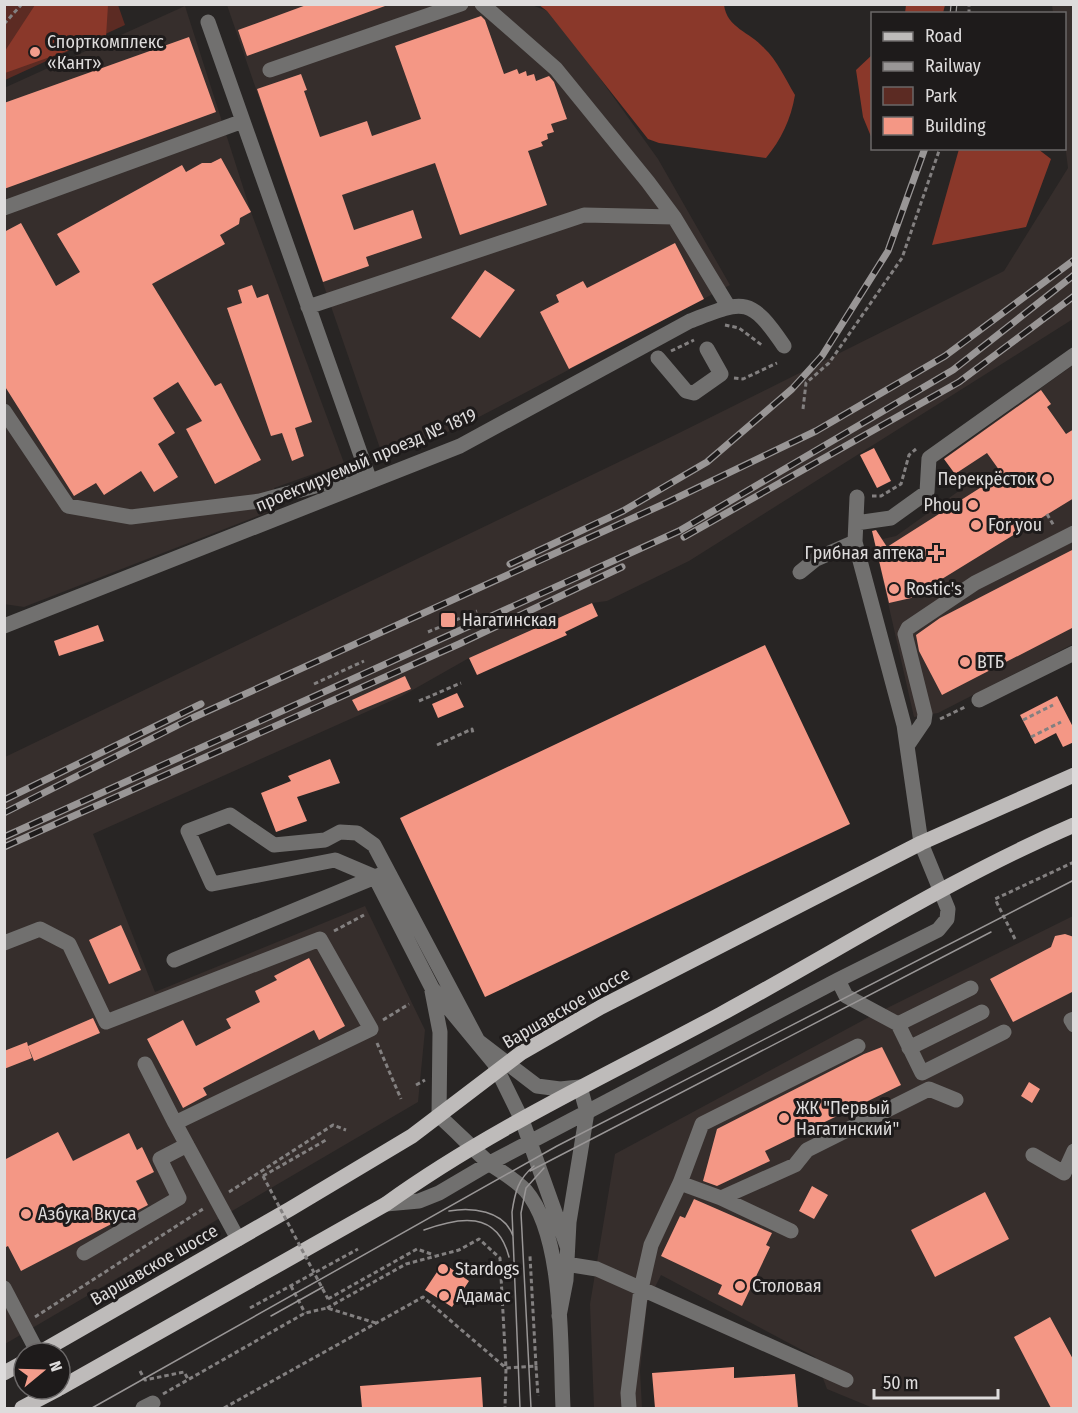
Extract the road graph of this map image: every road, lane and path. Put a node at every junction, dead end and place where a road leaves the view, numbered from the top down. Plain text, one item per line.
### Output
1 (22, 4) edge
2 (461, 4) edge
3 (482, 4) edge
4 (208, 22) dead end
5 (4, 24) edge
6 (270, 70) dead end
7 (243, 121) junction
8 (939, 150) edge
9 (4, 208) edge
10 (674, 217) junction
11 (728, 306) junction
12 (308, 307) junction
13 (720, 327) dead end
14 (702, 344) joint
15 (784, 346) dead end
16 (1074, 355) edge
17 (658, 358) joint
18 (722, 374) junction
19 (803, 409) dead end
20 (4, 411) edge
21 (370, 481) junction
22 (857, 497) dead end
23 (856, 523) junction
24 (1074, 533) edge
25 (855, 542) junction
26 (800, 572) dead end
27 (477, 610) dead end
28 (4, 626) edge
29 (428, 633) dead end
30 (1074, 653) edge
31 (364, 661) dead end
32 (461, 683) dead end
33 (314, 684) dead end
34 (419, 700) dead end
35 (979, 700) joint
36 (1053, 705) dead end
37 (1023, 720) dead end
38 (936, 721) dead end
39 (1061, 722) dead end
40 (473, 733) dead end
41 (1031, 737) dead end
42 (437, 745) dead end
43 (907, 746) junction
44 (1074, 775) edge
45 (1074, 825) edge
46 (921, 843) junction
47 (1074, 862) edge
48 (381, 874) junction
49 (941, 889) junction
50 (364, 915) dead end
51 (320, 939) junction
52 (1015, 939) dead end
53 (4, 944) edge
54 (174, 960) dead end
55 (838, 980) junction
56 (432, 988) junction
57 (971, 988) dead end
58 (409, 1004) dead end
59 (982, 1012) dead end
60 (1074, 1019) edge
61 (898, 1024) junction
62 (1074, 1025) edge
63 (370, 1029) junction
64 (1004, 1032) dead end
65 (478, 1041) junction
66 (858, 1046) dead end
67 (909, 1048) junction
68 (145, 1064) dead end
69 (502, 1068) junction
70 (922, 1073) junction
71 (580, 1087) junction
72 (929, 1089) junction
73 (401, 1099) dead end
74 (956, 1100) dead end
75 (587, 1112) junction
76 (439, 1116) junction
77 (522, 1120) junction
78 (175, 1123) junction
79 (346, 1130) dead end
80 (326, 1140) dead end
81 (531, 1142) junction
82 (187, 1144) junction
83 (473, 1148) junction
84 (1074, 1151) edge
85 (1033, 1155) dead end
86 (490, 1163) junction
87 (680, 1183) junction
88 (721, 1198) junction
89 (217, 1200) junction
90 (386, 1204) junction
91 (187, 1212) dead end
92 (190, 1217) junction
93 (791, 1231) dead end
94 (238, 1239) junction
95 (567, 1246) junction
96 (358, 1248) dead end
97 (84, 1253) dead end
98 (436, 1256) junction
99 (530, 1256) dead end
100 (566, 1264) junction
101 (291, 1286) junction
102 (4, 1288) edge
103 (641, 1289) junction
104 (250, 1308) dead end
105 (327, 1308) junction
106 (306, 1313) junction
107 (559, 1316) junction
108 (376, 1323) junction
109 (24, 1324) junction
110 (33, 1341) edge
111 (60, 1341) edge
112 (536, 1366) junction
113 (506, 1368) junction
114 (140, 1371) dead end
115 (188, 1380) junction
116 (846, 1380) dead end
117 (72, 1381) edge
118 (538, 1396) dead end
119 (148, 1406) edge
120 (224, 1408) edge
121 (505, 1408) edge
122 (563, 1408) edge
123 (629, 1408) edge

1 - 5 path
2 - 6 street
3 - 10 street
4 - 7 street
7 - 9 street
7 - 12 street
8 - 19 path
10 - 11 street
10 - 12 street
11 - 15 street
11 - 21 street, проектируемый проезд № 1819
12 - 21 street
13 - 18 path
14 - 17 path
14 - 18 street
16 - 23 street
17 - 18 street
20 - 21 street
21 - 28 street, проектируемый проезд № 1819
22 - 23 street
23 - 25 street
24 - 43 street
25 - 26 street
25 - 43 street
27 - 29 path
30 - 35 street
31 - 33 path
32 - 34 path
35 - 38 path
36 - 37 path
39 - 41 path
40 - 42 path
43 - 46 street
44 - 46 main road, Варшавское шоссе
45 - 49 main road
46 - 49 street
46 - 69 main road, Варшавское шоссе
47 - 52 path
48 - 48 street
48 - 54 street
48 - 56 street
48 - 65 street
49 - 55 street
49 - 71 main road
50 - 51 path
51 - 53 street
51 - 63 street
55 - 61 street
55 - 75 street
56 - 65 street
56 - 76 street
57 - 61 street
58 - 63 path
59 - 67 street
60 - 62 street
61 - 67 street
63 - 73 path
63 - 78 street
64 - 70 street
65 - 69 street
66 - 87 street
67 - 70 street
68 - 78 street
69 - 71 street
69 - 76 main road, Варшавское шоссе
69 - 77 street
70 - 72 street
71 - 75 street
71 - 77 main road
72 - 74 street
72 - 88 street
75 - 81 street
75 - 95 street
76 - 83 street
76 - 94 main road, Варшавское шоссе
77 - 81 street
77 - 83 main road
78 - 82 street
79 - 89 path
80 - 98 path, bridge
81 - 86 street
81 - 95 street
82 - 89 street
82 - 97 street
83 - 86 street
83 - 90 main road
84 - 85 street
86 - 90 street
86 - 107 street
87 - 88 street
87 - 103 street
88 - 93 street
89 - 92 path
89 - 94 street
90 - 117 main road
91 - 92 path
92 - 109 path
94 - 111 main road, Варшавское шоссе
95 - 100 street
96 - 101 path
98 - 105 path
98 - 113 path
99 - 112 path
100 - 103 street
100 - 107 street
101 - 104 path
101 - 106 path
102 - 109 street
103 - 116 street
103 - 123 street
105 - 106 path
105 - 108 path
106 - 115 path
107 - 122 street
108 - 113 path
108 - 120 path
109 - 110 street
112 - 113 path
112 - 118 path
113 - 121 path
114 - 115 path
115 - 119 path

